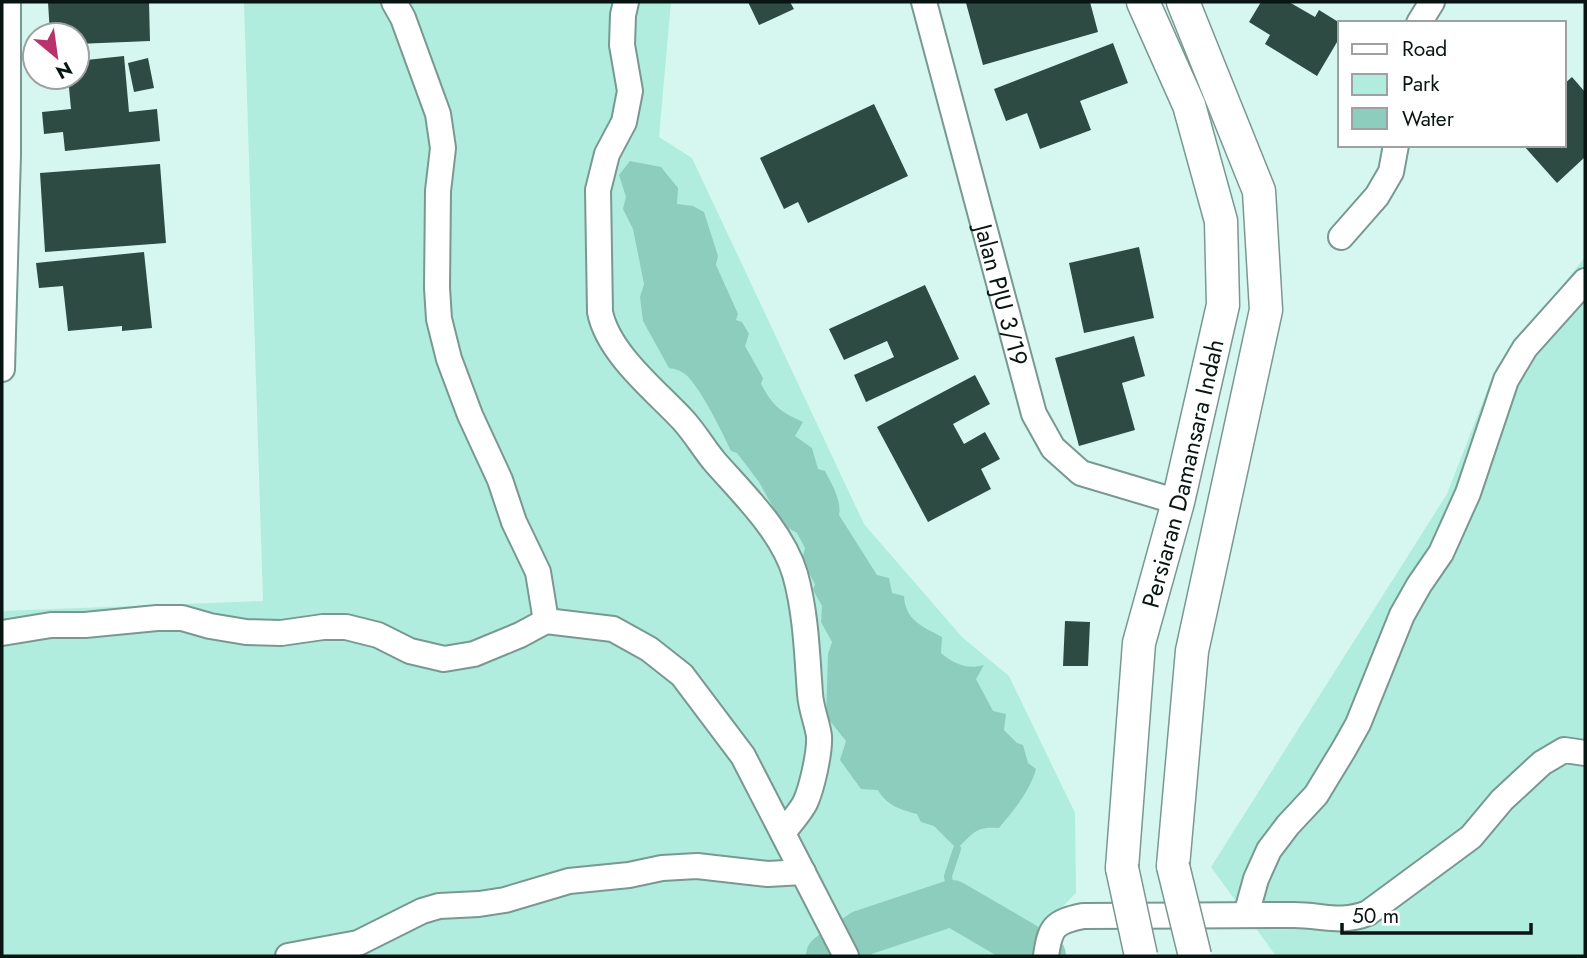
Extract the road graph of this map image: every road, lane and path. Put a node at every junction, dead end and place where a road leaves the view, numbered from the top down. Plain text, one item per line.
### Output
1 (8, 2) edge
2 (394, 2) edge
3 (626, 2) edge
4 (924, 2) edge
5 (1143, 2) edge
6 (1183, 2) edge
7 (1432, 2) edge
8 (1420, 21) edge
9 (1396, 147) edge
10 (5, 154) edge
11 (1341, 237) dead end
12 (1585, 281) edge
13 (2, 369) edge
14 (1178, 502) junction
15 (546, 621) junction
16 (2, 633) edge
17 (1585, 753) edge
18 (783, 833) junction
19 (803, 872) junction
20 (1246, 915) junction
21 (1048, 945) edge
22 (288, 956) edge
23 (846, 956) edge
24 (1141, 956) edge
25 (1195, 956) edge

1 - 10 street
2 - 15 street
3 - 18 street
4 - 14 street, Jalan PJU 3/19
5 - 14 main road, Persiaran Damansara Indah
6 - 25 main road, Persiaran Damansara Indah, bridge
7 - 8 street
9 - 11 street
10 - 13 street
12 - 20 street
14 - 24 main road, Persiaran Damansara Indah, bridge
15 - 16 street
15 - 18 street
17 - 20 street
18 - 19 street
19 - 22 street
19 - 23 street
20 - 21 street

